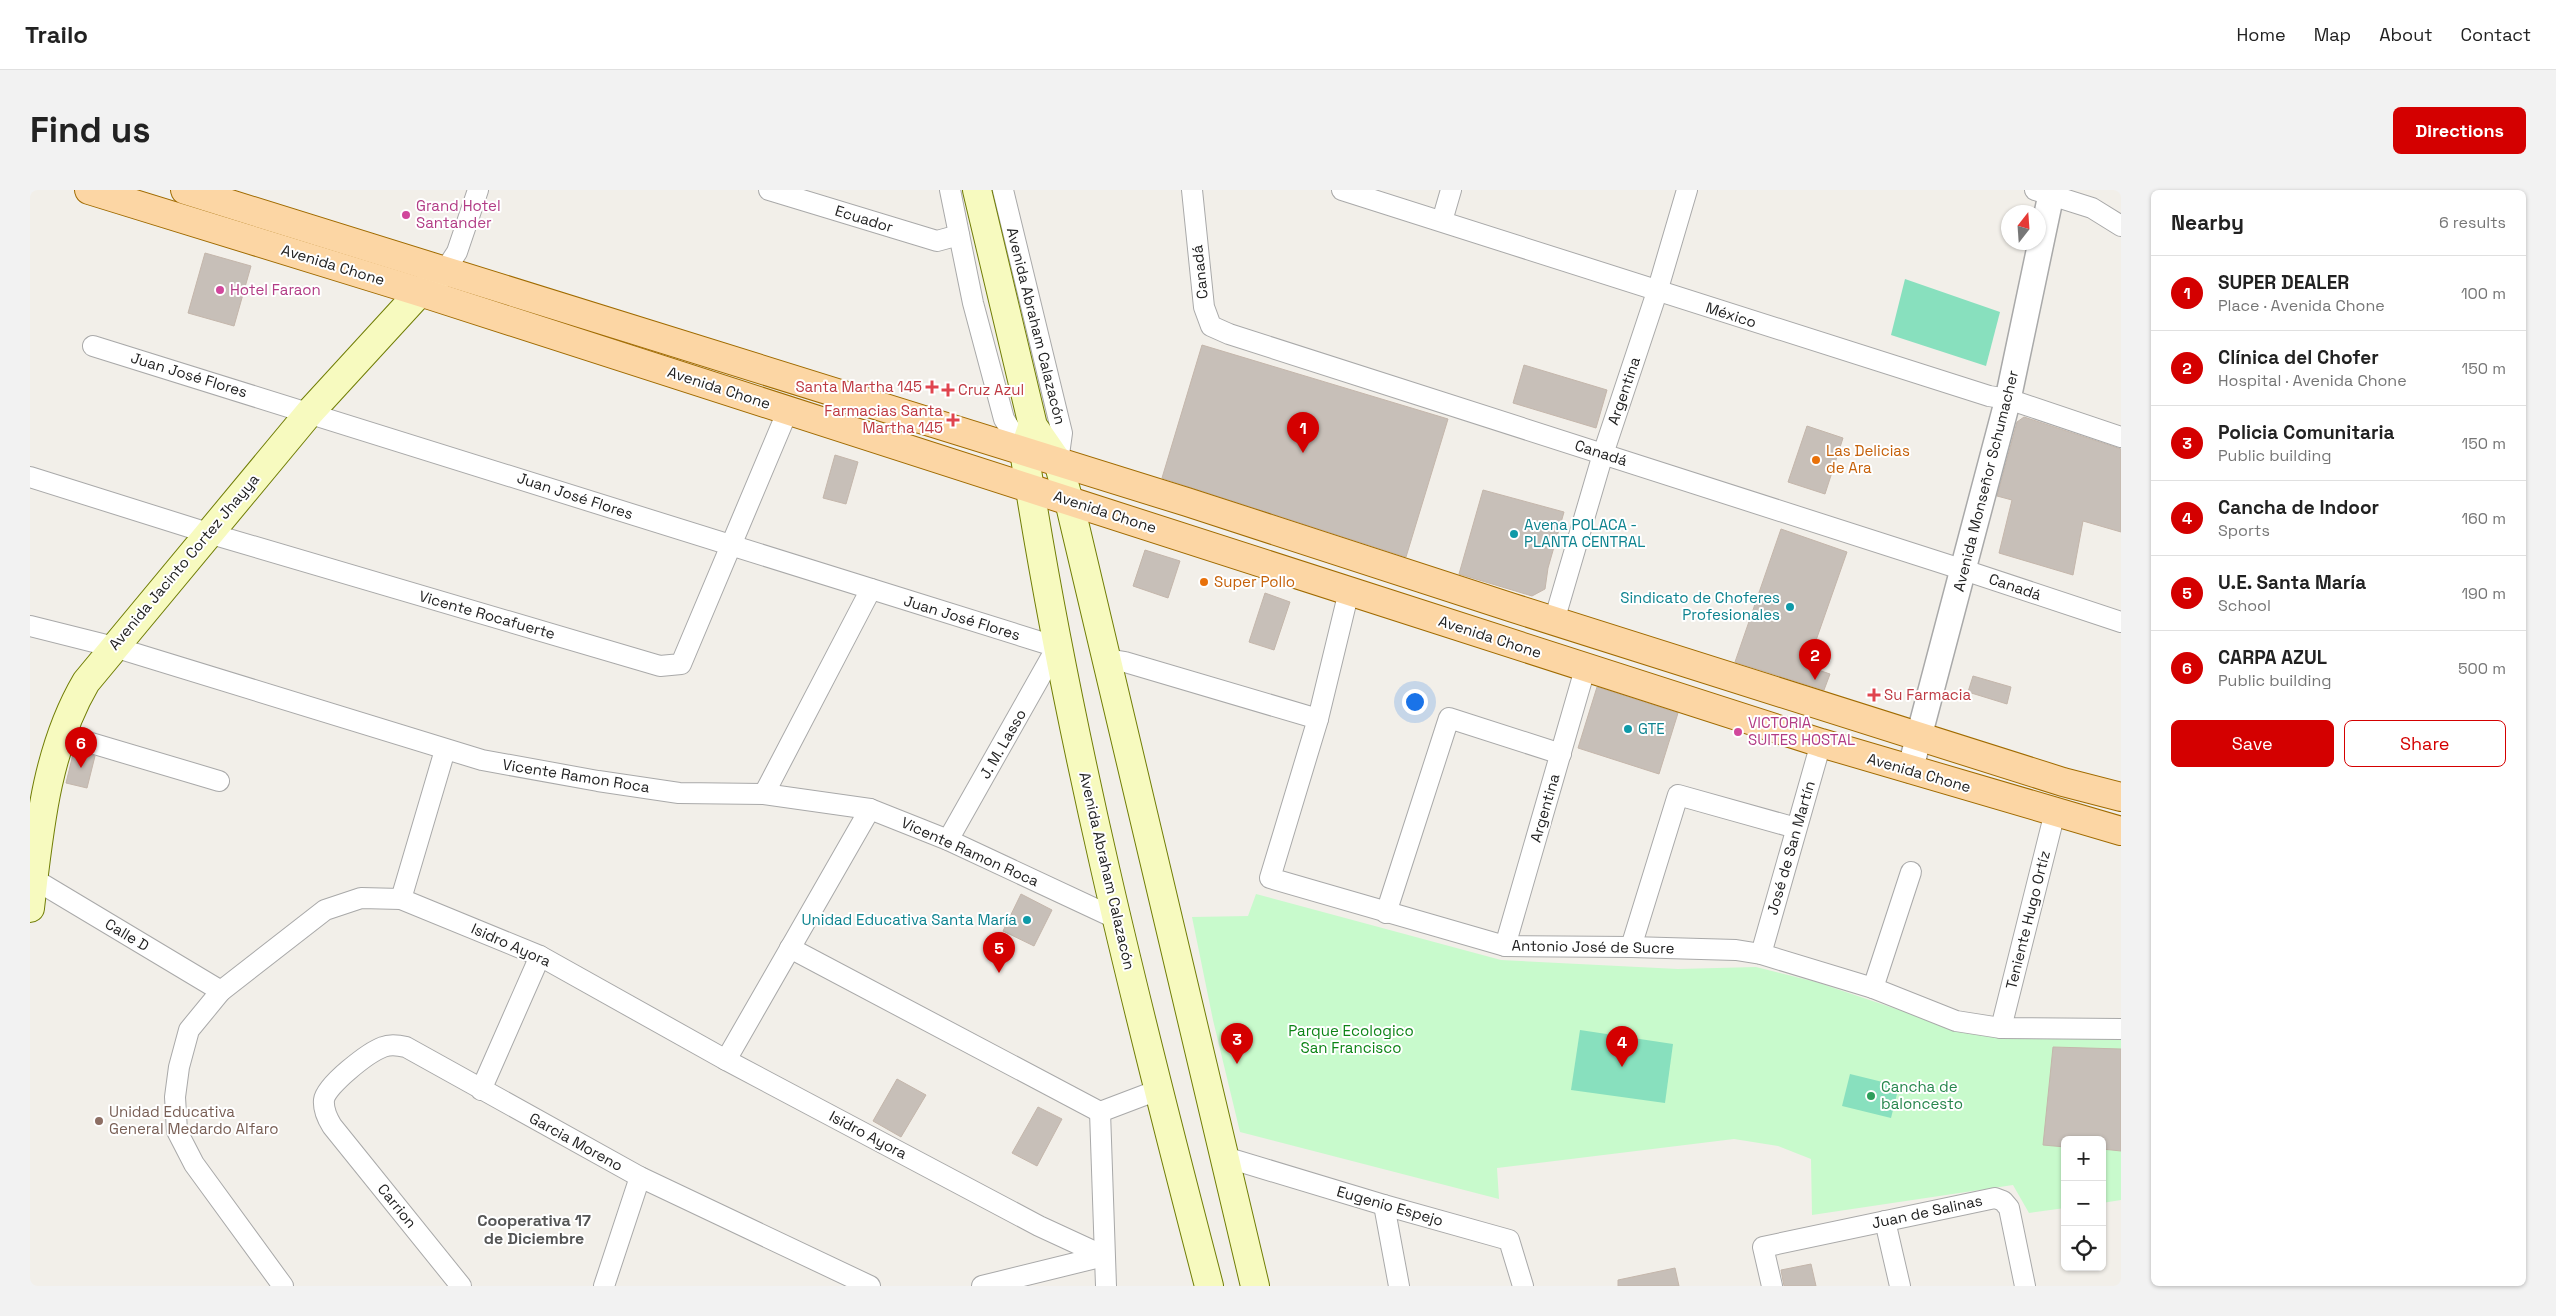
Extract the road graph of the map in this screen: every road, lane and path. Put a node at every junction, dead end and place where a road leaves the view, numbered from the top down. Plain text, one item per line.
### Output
1 (89, 190) edge
2 (185, 190) edge
3 (478, 190) edge
4 (768, 190) edge
5 (950, 190) edge
6 (978, 190) edge
7 (1003, 190) edge
8 (1192, 190) edge
9 (1342, 190) edge
10 (1452, 190) edge
11 (1687, 190) edge
12 (2046, 191) edge
13 (1442, 220) junction
14 (2121, 226) edge
15 (959, 235) junction
16 (444, 272) junction
17 (420, 292) junction
18 (1657, 292) junction
19 (93, 346) dead end
20 (2008, 399) junction
21 (788, 410) junction
22 (310, 412) junction
23 (2121, 437) edge
24 (1028, 438) junction
25 (1603, 454) junction
26 (1058, 462) junction
27 (30, 477) edge
28 (1030, 487) junction
29 (1069, 501) junction
30 (208, 533) junction
31 (731, 546) junction
32 (1964, 570) junction
33 (870, 589) junction
34 (1349, 591) junction
35 (1554, 621) junction
36 (2121, 622) edge
37 (30, 626) edge
38 (114, 647) junction
39 (1057, 648) junction
40 (1107, 659) junction
41 (1586, 669) junction
42 (1318, 719) junction
43 (60, 734) junction
44 (1918, 736) junction
45 (1821, 743) junction
46 (445, 750) junction
47 (1561, 754) junction
48 (1910, 770) junction
49 (219, 781) dead end
50 (764, 794) junction
51 (2121, 798) edge
52 (870, 808) junction
53 (2055, 812) junction
54 (1796, 828) junction
55 (2121, 831) edge
56 (948, 840) junction
57 (1911, 872) dead end
58 (34, 879) junction
59 (401, 899) junction
60 (30, 908) edge
61 (1386, 914) junction
62 (1117, 919) junction
63 (1505, 946) junction
64 (1631, 947) junction
65 (790, 948) junction
66 (1761, 954) junction
67 (540, 956) junction
68 (1873, 988) junction
69 (222, 990) junction
70 (2001, 1028) junction
71 (2121, 1029) edge
72 (726, 1060) junction
73 (481, 1090) junction
74 (1158, 1090) junction
75 (1100, 1112) junction
76 (332, 1126) joint
77 (1225, 1157) junction
78 (640, 1177) junction
79 (1384, 1206) junction
80 (1886, 1221) junction
81 (1104, 1256) junction
82 (283, 1286) edge
83 (462, 1286) edge
84 (604, 1286) edge
85 (870, 1286) edge
86 (982, 1286) edge
87 (1106, 1286) edge
88 (1209, 1286) edge
89 (1255, 1286) edge
90 (1398, 1286) edge
91 (1524, 1286) edge
92 (1772, 1286) edge
93 (1900, 1286) edge
94 (2025, 1286) edge

1 - 17 main road, Avenida Chone
2 - 16 main road, Avenida Chone
3 - 16 street
4 - 15 street, Ecuador
5 - 15 street, Avenida Abraham Calazacón
6 - 24 main road, Avenida Abraham Calazacón
7 - 26 street, Avenida Abraham Calazacón
8 - 25 street, Canadá
9 - 13 street, México
10 - 13 street
11 - 18 street, Argentina
12 - 14 street
12 - 20 street, Avenida Monseñor Schumacher
13 - 18 street, México
15 - 24 street, Avenida Abraham Calazacón
16 - 17 main road, Avenida Jacinto Cortez Jhayya
16 - 24 main road, Avenida Chone
17 - 21 main road, Avenida Chone
17 - 22 main road, Avenida Jacinto Cortez Jhayya
18 - 20 street, México
18 - 25 street, Argentina
19 - 22 street, Juan José Flores
20 - 23 street, México
20 - 32 street, Avenida Monseñor Schumacher
21 - 28 main road, Avenida Chone
21 - 31 street, Vicente Rocafuerte
22 - 30 main road, Avenida Jacinto Cortez Jhayya
22 - 31 street, Juan José Flores
24 - 26 main road, Avenida Chone
24 - 28 main road, Avenida Abraham Calazacón
25 - 32 street, Canadá
25 - 35 street, Argentina
26 - 29 main road, Avenida Abraham Calazacón
26 - 35 main road, Avenida Chone
27 - 30 street, Vicente Rocafuerte
28 - 29 main road, Avenida Chone
28 - 39 main road, Avenida Abraham Calazacón
29 - 34 main road, Avenida Chone
29 - 40 main road, Avenida Abraham Calazacón
30 - 31 street, Vicente Rocafuerte
30 - 38 main road, Avenida Jacinto Cortez Jhayya
31 - 33 street, Juan José Flores
32 - 36 street, Canadá
32 - 44 street, Avenida Monseñor Schumacher
33 - 39 street, Juan José Flores
33 - 50 street
34 - 41 main road, Avenida Chone
34 - 42 street, Antonio José de Sucre
35 - 44 main road, Avenida Chone
37 - 38 street, Vicente Ramon Roca
38 - 43 main road, Avenida Jacinto Cortez Jhayya
38 - 46 street, Vicente Ramon Roca
39 - 56 street, J. M. Lasso
39 - 62 main road, Avenida Abraham Calazacón
40 - 42 street
40 - 77 main road, Avenida Abraham Calazacón
41 - 45 main road, Avenida Chone
41 - 47 street, Argentina
42 - 61 street, Antonio José de Sucre
43 - 49 street
43 - 58 main road, Avenida Jacinto Cortez Jhayya
44 - 48 street, Avenida Monseñor Schumacher
44 - 51 main road, Avenida Chone
45 - 48 main road, Avenida Chone
45 - 54 street, José de San Martín
46 - 50 street, Vicente Ramon Roca
46 - 59 street
47 - 61 street
47 - 63 street, Argentina
48 - 53 main road, Avenida Chone
50 - 52 street, Vicente Ramon Roca
52 - 56 street, Vicente Ramon Roca
52 - 65 street
53 - 55 main road, Avenida Chone
53 - 70 street, Teniente Hugo Ortíz
54 - 64 street
54 - 66 street, José de San Martín
56 - 62 street, Vicente Ramon Roca
57 - 68 street
58 - 60 main road, Avenida Jacinto Cortez Jhayya
58 - 69 street, Calle D
59 - 67 street, Isidro Ayora
59 - 69 street, Isidro Ayora
61 - 63 street, Antonio José de Sucre
62 - 74 main road, Avenida Abraham Calazacón
63 - 64 street, Antonio José de Sucre
64 - 66 street, Antonio José de Sucre
65 - 72 street
65 - 75 street
66 - 68 street, Antonio José de Sucre
67 - 72 street, Isidro Ayora
67 - 73 street
68 - 70 street, Antonio José de Sucre
69 - 82 street, Isidro Ayora
70 - 71 street, Antonio José de Sucre
72 - 81 street, Isidro Ayora
73 - 76 street, Garcia Moreno
73 - 78 street, Garcia Moreno
74 - 75 street
74 - 88 main road, Avenida Abraham Calazacón
75 - 81 street
76 - 83 street, Carrion
77 - 79 street, Eugenio Espejo
77 - 89 main road, Avenida Abraham Calazacón
78 - 84 street
78 - 85 street, Garcia Moreno
79 - 90 street
79 - 91 street, Eugenio Espejo
80 - 92 street, Juan de Salinas
80 - 93 street
80 - 94 street, Juan de Salinas
81 - 86 street
81 - 87 street

